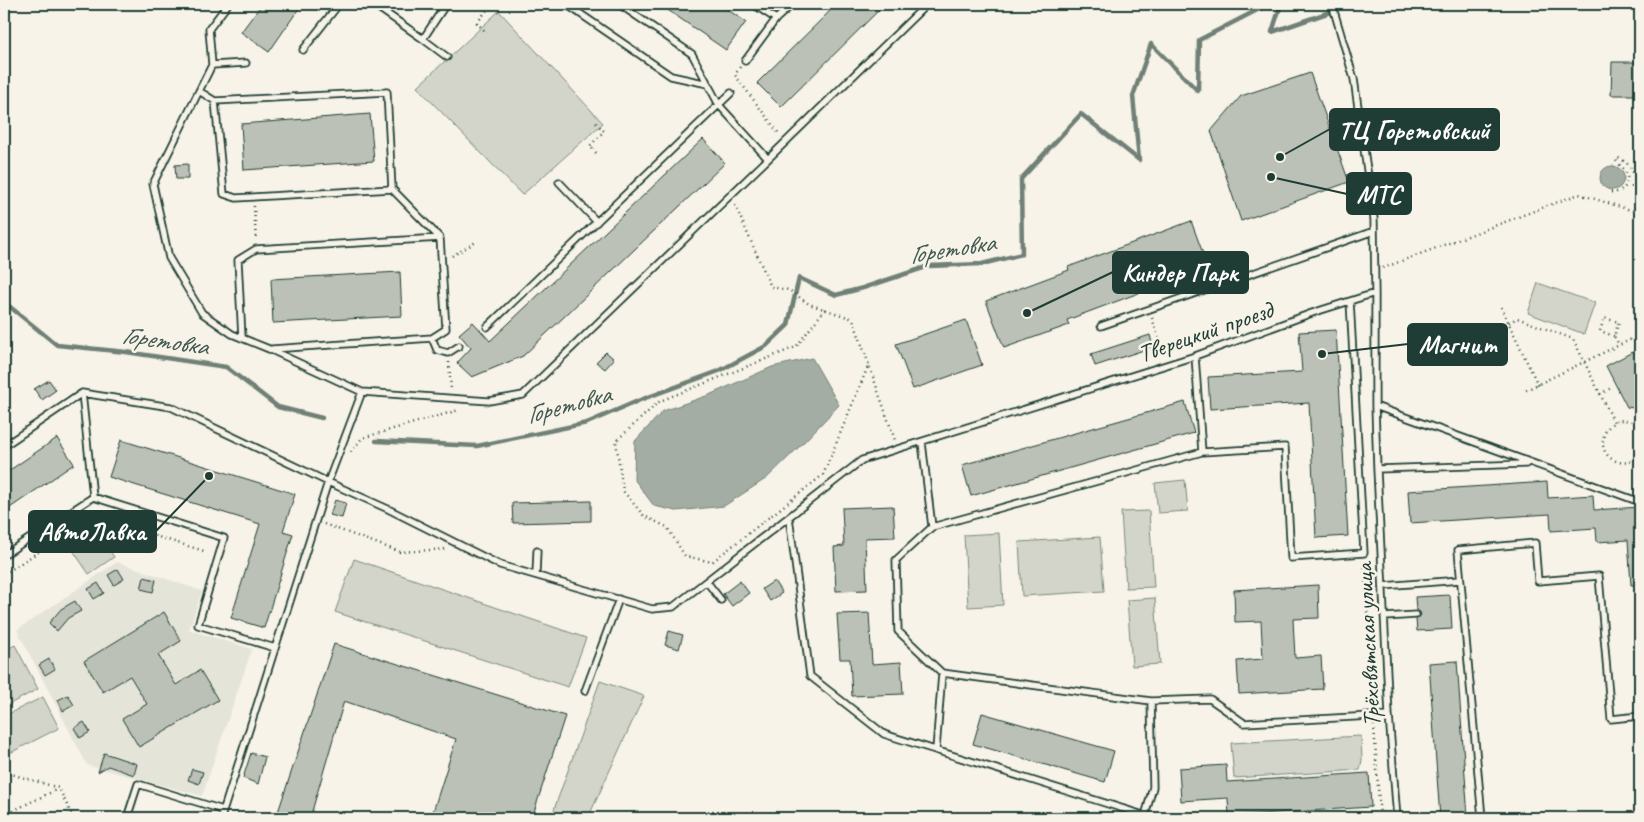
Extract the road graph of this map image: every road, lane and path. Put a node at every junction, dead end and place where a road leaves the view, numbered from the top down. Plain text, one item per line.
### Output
1 (228, 4) edge
2 (338, 4) edge
3 (373, 4) edge
4 (446, 4) edge
5 (486, 4) edge
6 (566, 4) edge
7 (620, 4) edge
8 (753, 4) edge
9 (793, 4) edge
10 (927, 4) edge
11 (1332, 4) edge
12 (776, 20) junction
13 (487, 33) dead end
14 (423, 39) junction
15 (303, 50) dead end
16 (447, 57) dead end
17 (745, 61) joint
18 (246, 63) dead end
19 (212, 65) junction
20 (708, 84) junction
21 (199, 91) junction
22 (731, 94) dead end
23 (215, 101) junction
24 (719, 105) junction
25 (596, 123) dead end
26 (786, 142) junction
27 (598, 155) dead end
28 (768, 159) junction
29 (559, 182) dead end
30 (1640, 183) edge
31 (392, 189) junction
32 (1636, 189) junction
33 (1611, 192) dead end
34 (1640, 194) edge
35 (731, 195) junction
36 (253, 197) junction
37 (1640, 213) edge
38 (597, 222) junction
39 (1374, 231) junction
40 (440, 238) junction
41 (476, 242) dead end
42 (256, 249) junction
43 (442, 262) junction
44 (1375, 271) junction
45 (1376, 293) junction
46 (1350, 301) junction
47 (1501, 307) dead end
48 (825, 309) junction
49 (1149, 309) junction
50 (1508, 323) junction
51 (1101, 326) dead end
52 (487, 327) dead end
53 (1496, 330) dead end
54 (1640, 335) edge
55 (1614, 336) junction
56 (242, 338) junction
57 (432, 338) junction
58 (1619, 345) junction
59 (459, 346) dead end
60 (269, 349) junction
61 (448, 353) junction
62 (1195, 356) junction
63 (1584, 362) junction
64 (869, 364) junction
65 (1167, 364) junction
66 (1538, 385) junction
67 (1613, 387) dead end
68 (1526, 390) dead end
69 (362, 392) junction
70 (82, 393) junction
71 (1600, 394) junction
72 (452, 399) junction
73 (1375, 406) junction
74 (462, 409) dead end
75 (1614, 422) junction
76 (1640, 427) edge
77 (922, 442) junction
78 (4, 446) edge
79 (898, 449) junction
80 (1202, 452) junction
81 (350, 453) dead end
82 (1640, 456) edge
83 (1530, 464) junction
84 (1377, 470) junction
85 (328, 482) junction
86 (93, 497) junction
87 (1640, 502) edge
88 (789, 517) junction
89 (316, 521) junction
90 (932, 527) junction
91 (448, 549) dead end
92 (204, 551) dead end
93 (536, 551) dead end
94 (1364, 553) junction
95 (4, 555) edge
96 (4, 574) edge
97 (536, 575) junction
98 (1460, 580) junction
99 (707, 582) junction
100 (1383, 586) junction
101 (618, 599) junction
102 (720, 600) dead end
103 (1416, 615) dead end
104 (1385, 617) junction
105 (275, 648) junction
106 (942, 673) junction
107 (585, 691) dead end
108 (1151, 701) junction
109 (1389, 715) junction
110 (1374, 716) junction
111 (1640, 716) edge
112 (936, 750) junction
113 (4, 772) edge
114 (59, 788) junction
115 (223, 810) junction
116 (4, 815) edge
117 (1145, 816) junction
118 (73, 818) edge
119 (127, 818) edge
120 (220, 818) edge
121 (1153, 818) edge
122 (1380, 818) edge
123 (1397, 818) edge
124 (1482, 818) edge

1 - 19 lane
2 - 15 lane
3 - 14 lane
4 - 14 lane
5 - 13 path
6 - 20 lane
7 - 20 lane
8 - 12 lane
9 - 12 lane
10 - 26 lane
11 - 39 lane
12 - 17 lane
14 - 16 lane
17 - 26 path
18 - 19 lane
19 - 21 lane
20 - 24 lane
21 - 23 lane
21 - 56 lane
22 - 24 lane
23 - 31 lane
23 - 36 lane
24 - 28 lane
24 - 38 lane
25 - 27 path
26 - 28 lane
28 - 35 lane
29 - 38 lane
30 - 32 path
31 - 36 lane
31 - 40 lane
32 - 33 path
32 - 34 path
35 - 48 path
35 - 72 lane
36 - 42 path
37 - 44 path
38 - 52 lane
39 - 44 lane
39 - 49 lane
40 - 42 lane
40 - 43 lane
41 - 43 path
42 - 56 lane
43 - 57 lane
44 - 45 lane
45 - 46 lane, Тверецкий проезд
45 - 73 lane
46 - 62 lane, Тверецкий проезд
46 - 94 lane
47 - 50 path
48 - 64 path
48 - 64 path
49 - 51 lane
49 - 65 path
50 - 53 path
50 - 63 path
50 - 66 path
54 - 58 path
55 - 55 path
55 - 58 path
56 - 60 lane
57 - 60 lane
57 - 61 lane
58 - 63 path
59 - 61 lane
60 - 69 lane
61 - 72 path
62 - 65 lane, Тверецкий проезд
62 - 80 lane
63 - 66 path
63 - 71 path
64 - 79 path
65 - 77 lane, Тверецкий проезд
66 - 68 path
67 - 71 path
69 - 72 lane
69 - 85 lane
70 - 78 lane
70 - 85 lane, Тверецкий проезд
70 - 86 lane
71 - 75 path
73 - 83 lane
73 - 84 lane
74 - 81 path
75 - 76 path
75 - 82 path
77 - 79 lane, Тверецкий проезд
77 - 90 lane
79 - 88 lane, Тверецкий проезд
80 - 90 lane
80 - 94 lane
83 - 84 lane
83 - 87 lane
84 - 100 lane, Трёхсвятская улица
85 - 89 lane
85 - 97 lane, Тверецкий проезд
86 - 95 lane
86 - 105 lane
88 - 99 lane, Тверецкий проезд
88 - 112 lane
89 - 91 path
89 - 105 lane
90 - 106 lane
92 - 96 path
93 - 97 lane
94 - 110 path
97 - 101 lane, Тверецкий проезд
98 - 100 lane
98 - 111 lane
98 - 124 lane
99 - 101 lane, Тверецкий проезд
99 - 102 lane
100 - 104 lane, Трёхсвятская улица
101 - 107 lane
103 - 104 lane
104 - 109 lane, Трёхсвятская улица
105 - 115 lane
106 - 108 lane
106 - 112 lane
108 - 110 lane
108 - 117 lane
109 - 110 lane
109 - 123 lane, Трёхсвятская улица
110 - 122 path
112 - 117 lane
113 - 114 path
114 - 116 path
114 - 118 path
115 - 119 lane
115 - 120 lane
117 - 121 lane

